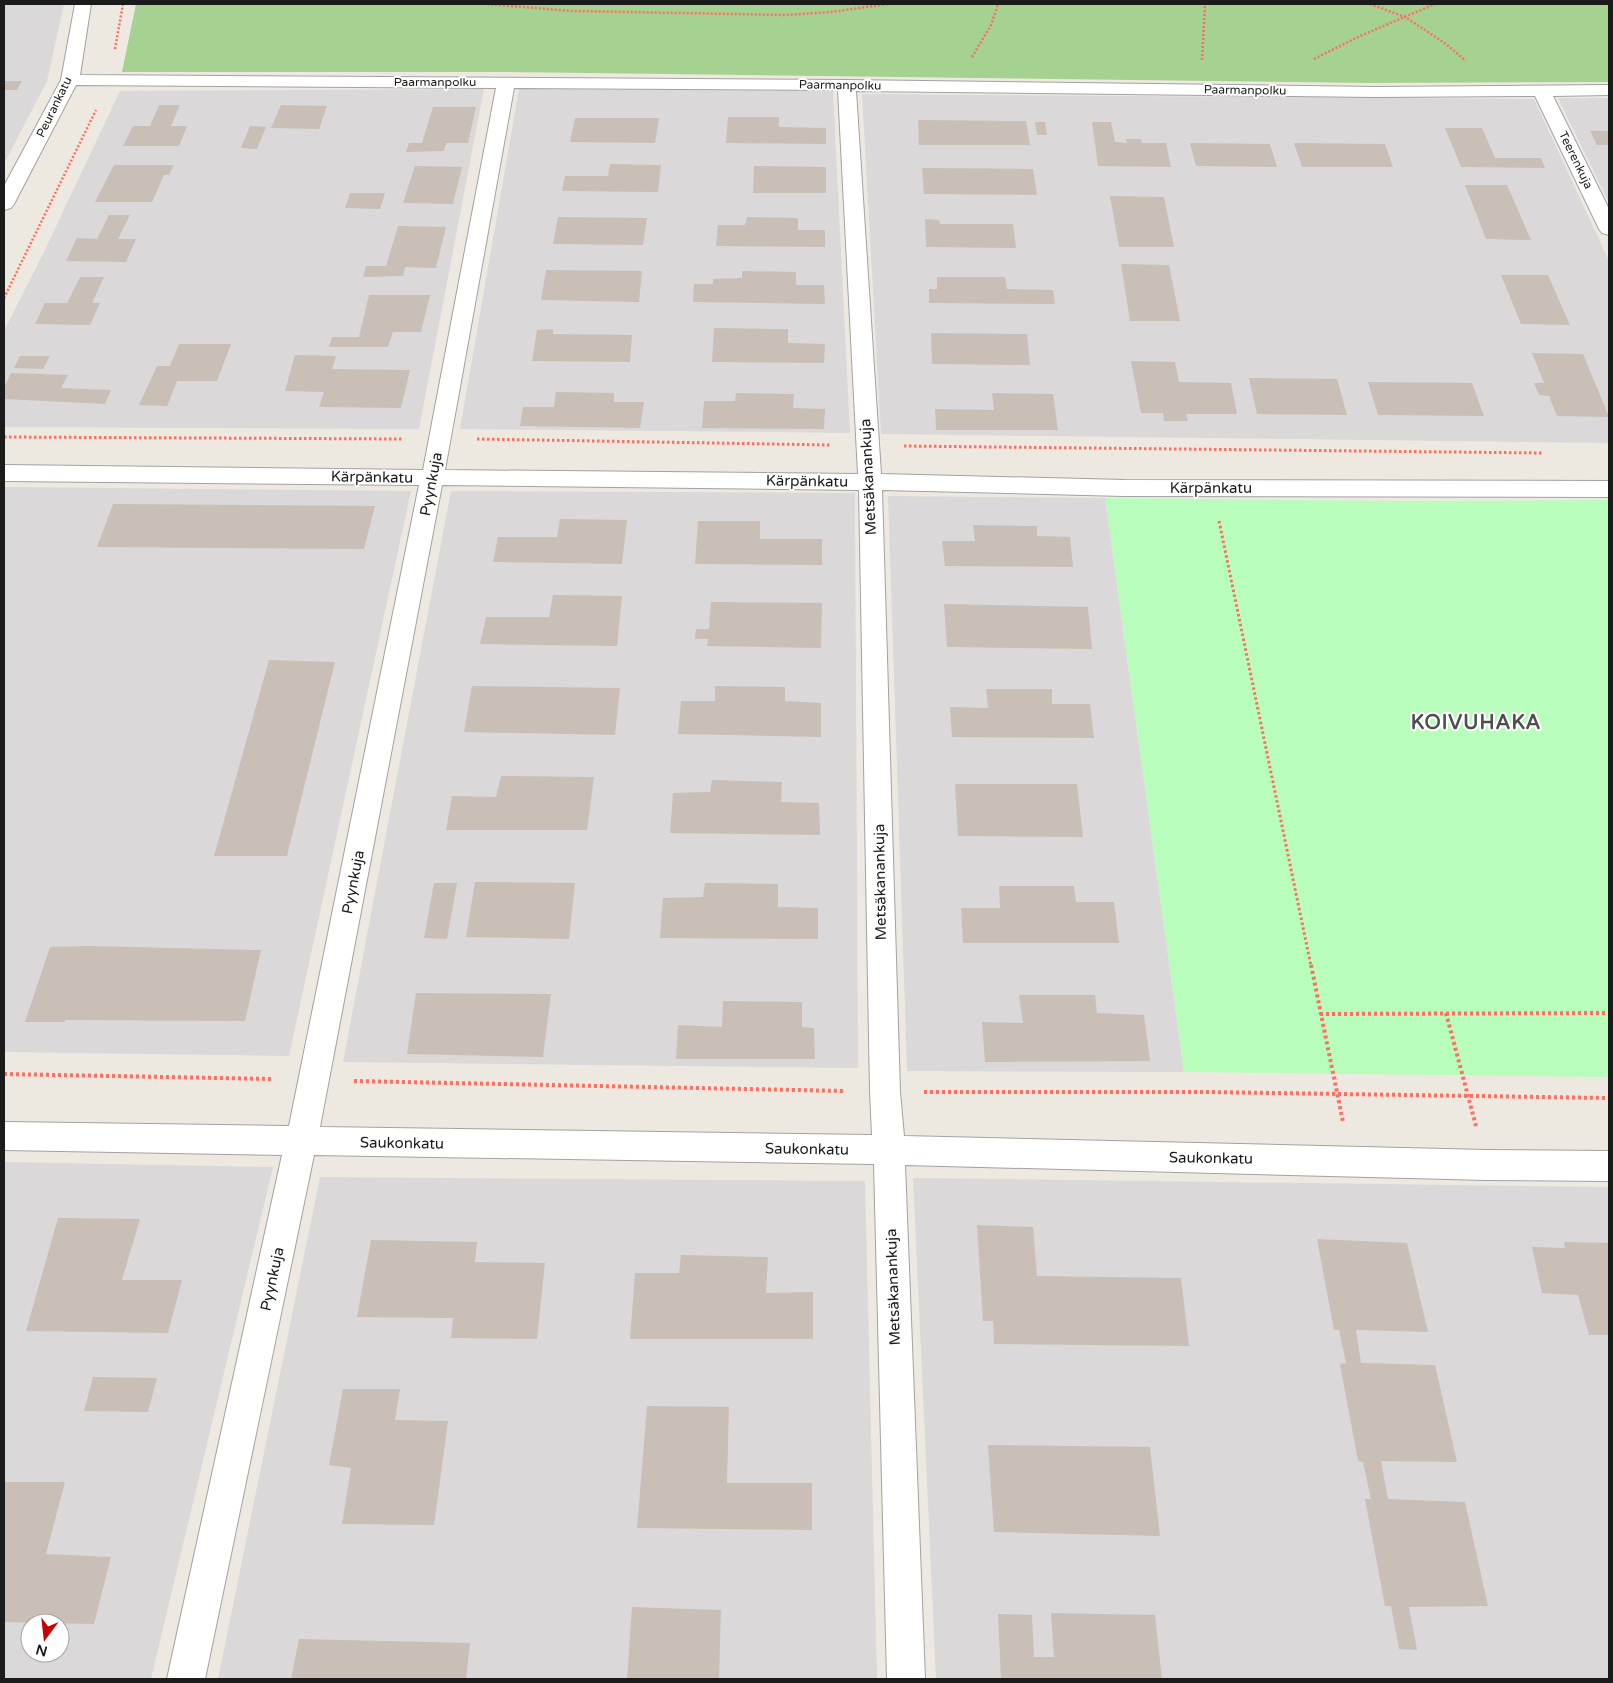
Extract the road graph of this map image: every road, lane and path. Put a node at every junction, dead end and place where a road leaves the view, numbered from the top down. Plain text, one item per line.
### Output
1 (83, 4) edge
2 (122, 4) edge
3 (487, 4) edge
4 (888, 4) edge
5 (998, 4) edge
6 (1205, 4) edge
7 (1370, 4) edge
8 (1435, 4) edge
9 (1405, 17) junction
10 (70, 80) junction
11 (110, 80) junction
12 (506, 82) junction
13 (847, 85) junction
14 (965, 86) junction
15 (1204, 90) junction
16 (1609, 90) edge
17 (1542, 91) junction
18 (1492, 92) junction
19 (4, 204) edge
20 (1609, 230) edge
21 (4, 298) edge
22 (4, 437) edge
23 (440, 439) junction
24 (867, 445) junction
25 (1550, 453) dead end
26 (4, 473) edge
27 (432, 478) junction
28 (870, 482) junction
29 (1212, 488) junction
30 (1609, 489) edge
31 (1446, 1013) junction
32 (1609, 1013) edge
33 (1320, 1014) junction
34 (4, 1074) edge
35 (314, 1080) junction
36 (885, 1092) junction
37 (1337, 1093) junction
38 (1468, 1096) junction
39 (1609, 1098) edge
40 (4, 1136) edge
41 (301, 1142) junction
42 (889, 1150) junction
43 (1351, 1161) junction
44 (1486, 1165) junction
45 (1609, 1166) edge
46 (186, 1679) edge
47 (906, 1679) edge

1 - 10 street, Peurankatu
2 - 11 path
3 - 4 path
5 - 14 path
6 - 15 path
7 - 9 path
8 - 9 path
9 - 18 path
10 - 11 street, Paarmanpolku
10 - 19 street, Peurankatu
11 - 12 street, Paarmanpolku
11 - 21 path
12 - 13 street, Paarmanpolku
12 - 23 street, Pyynkuja
13 - 14 street, Paarmanpolku
13 - 24 street, Metsäkanankuja
14 - 15 street, Paarmanpolku
15 - 18 street, Paarmanpolku
16 - 17 street, Paarmanpolku
17 - 18 street, Paarmanpolku
17 - 20 street, Teerenkuja
22 - 23 path
23 - 24 path
23 - 27 street, Pyynkuja
24 - 25 path
24 - 28 street, Metsäkanankuja
26 - 27 street, Kärpänkatu
27 - 28 street, Kärpänkatu
27 - 35 street, Pyynkuja
28 - 29 street, Kärpänkatu
28 - 36 street, Metsäkanankuja
29 - 30 street, Kärpänkatu
29 - 33 path
31 - 32 path
31 - 33 path
31 - 38 path
33 - 37 path
34 - 35 path
35 - 36 path
35 - 41 street, Pyynkuja
36 - 37 path
36 - 42 street, Metsäkanankuja
37 - 38 path
37 - 43 path
38 - 39 path
38 - 44 path
40 - 41 street, Saukonkatu
41 - 42 street, Saukonkatu
41 - 46 street, Pyynkuja
42 - 43 street, Saukonkatu
42 - 47 street, Metsäkanankuja
43 - 44 street, Saukonkatu
44 - 45 street, Saukonkatu

